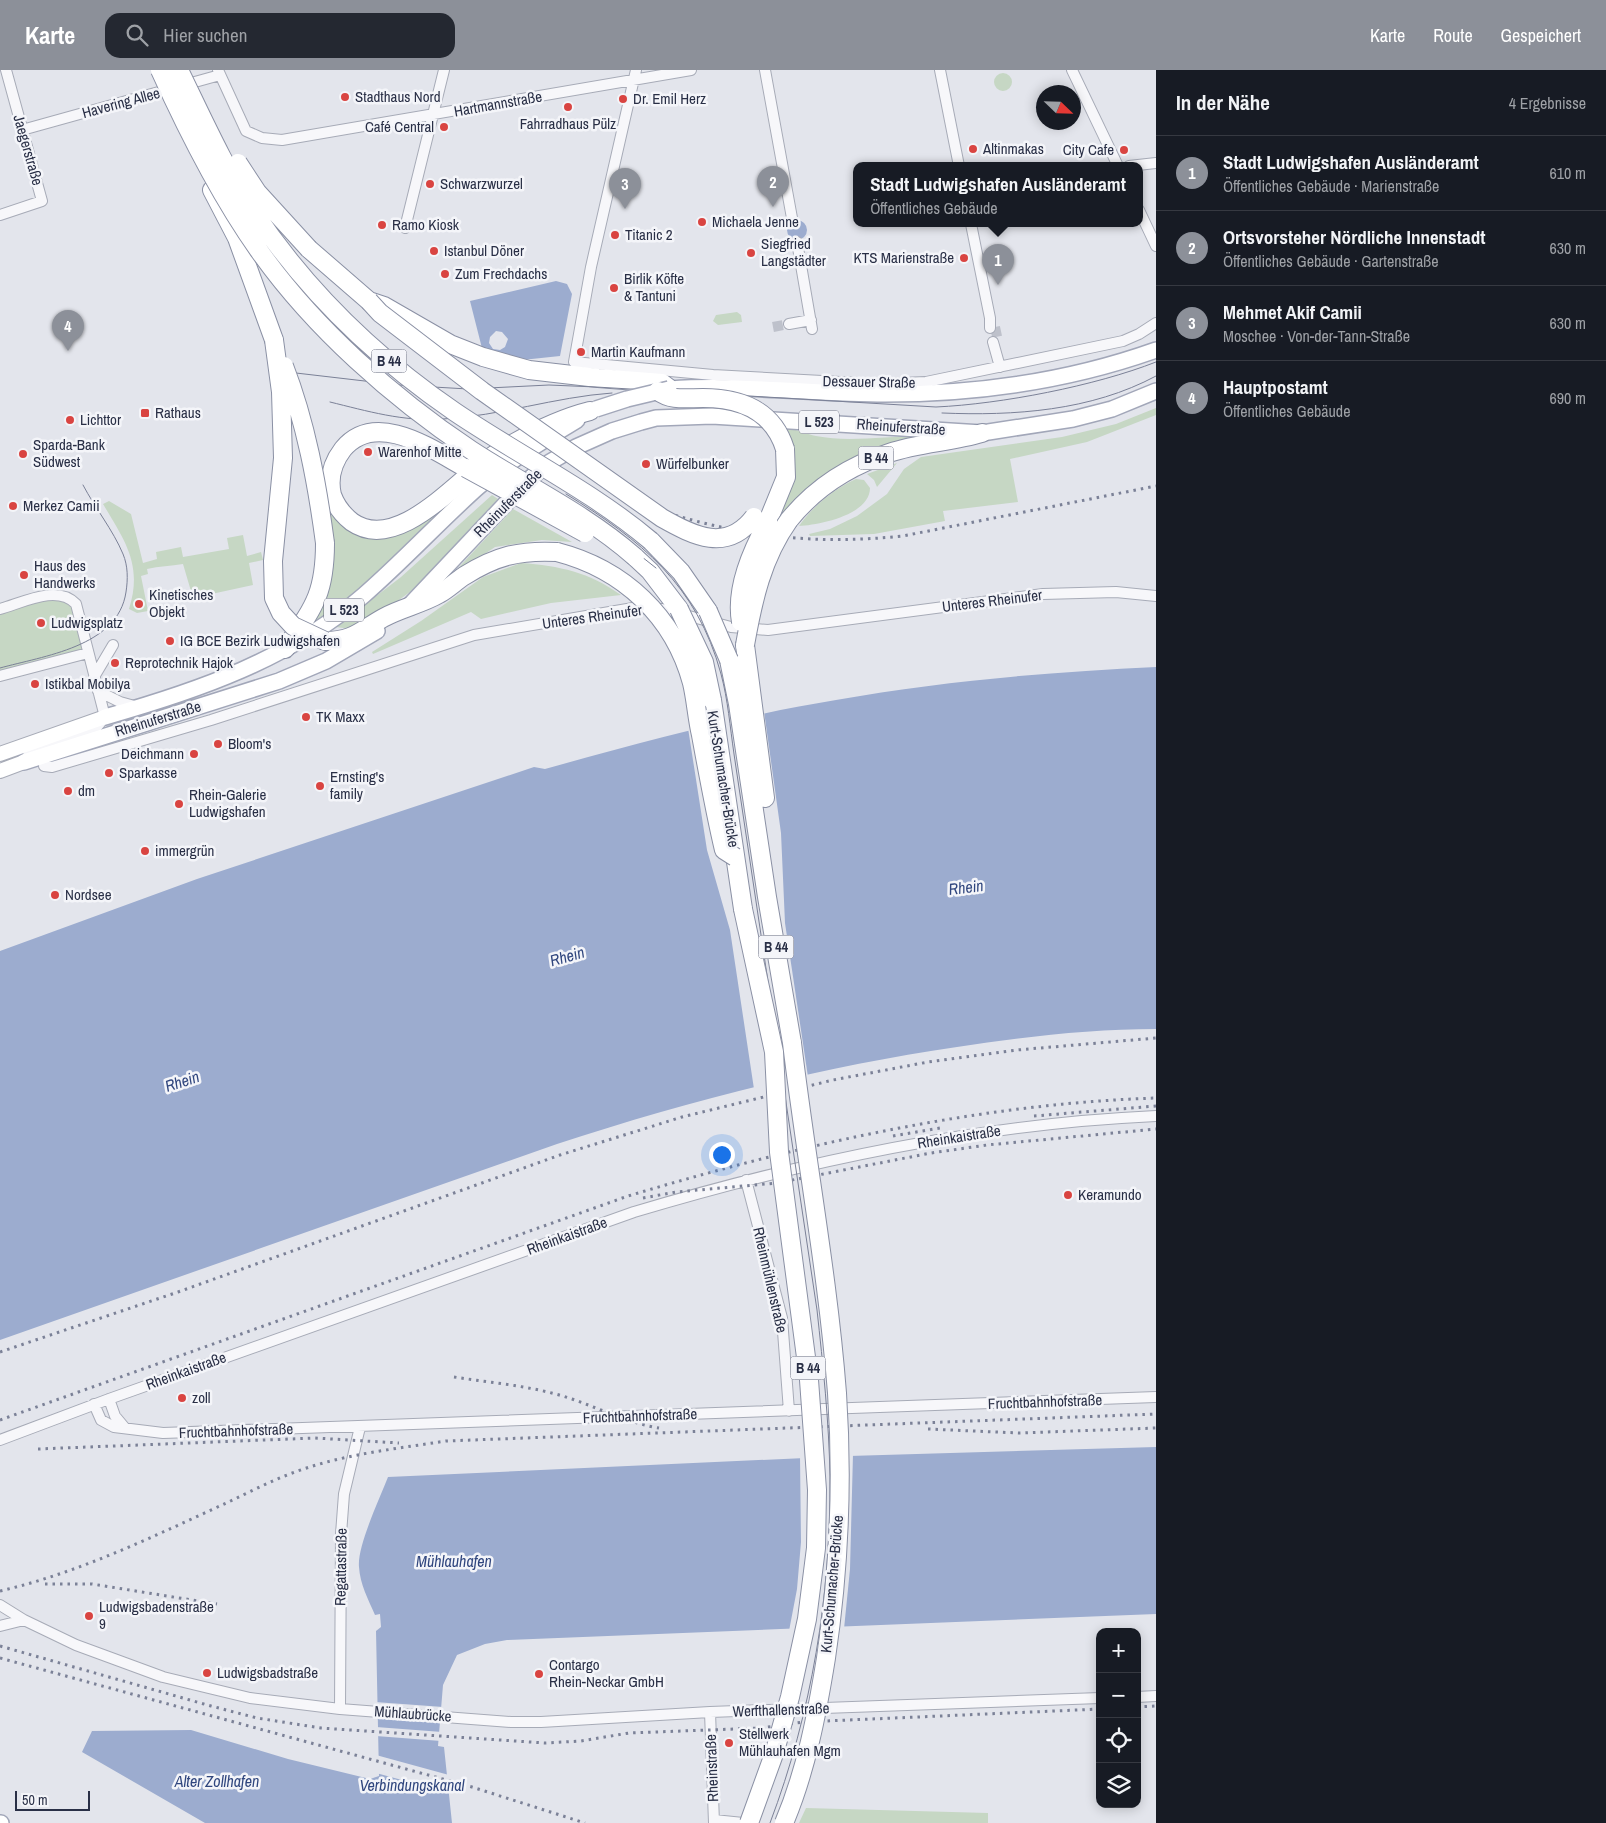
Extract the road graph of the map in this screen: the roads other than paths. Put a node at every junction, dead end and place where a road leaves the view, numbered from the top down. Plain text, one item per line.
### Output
1 (6, 70) edge
2 (160, 70) edge
3 (179, 70) edge
4 (444, 70) edge
5 (691, 70) edge
6 (765, 70) edge
7 (940, 70) edge
8 (1072, 70) edge
9 (219, 73) edge
10 (634, 75) edge
11 (198, 111) junction
12 (433, 116) junction
13 (22, 130) junction
14 (246, 131) joint
15 (197, 146) junction
16 (958, 162) edge
17 (1116, 162) edge
18 (1156, 163) edge
19 (1143, 164) edge
20 (0, 215) edge
21 (1143, 215) edge
22 (792, 218) dead end
23 (1152, 226) edge
24 (971, 227) edge
25 (405, 228) dead end
26 (797, 242) dead end
27 (1156, 246) edge
28 (369, 301) junction
29 (1156, 323) edge
30 (789, 324) tunnel mouth
31 (992, 324) tunnel mouth
32 (274, 340) junction
33 (996, 344) tunnel mouth
34 (1156, 350) edge
35 (1000, 367) junction
36 (664, 390) junction
37 (1156, 391) edge
38 (593, 410) junction
39 (982, 432) junction
40 (761, 519) junction
41 (635, 557) junction
42 (1156, 596) edge
43 (409, 606) junction
44 (0, 610) edge
45 (113, 645) dead end
46 (745, 645) junction
47 (285, 649) junction
48 (88, 653) junction
49 (0, 676) edge
50 (94, 677) junction
51 (98, 691) junction
52 (138, 707) junction
53 (105, 717) junction
54 (0, 754) edge
55 (24, 762) junction
56 (44, 766) dead end
57 (0, 771) edge
58 (735, 857) junction
59 (767, 895) junction
60 (1156, 1116) edge
61 (746, 1180) junction
62 (1156, 1398) edge
63 (109, 1399) junction
64 (94, 1404) junction
65 (789, 1412) junction
66 (360, 1427) junction
67 (125, 1428) junction
68 (0, 1440) edge
69 (0, 1605) edge
70 (24, 1620) junction
71 (0, 1626) edge
72 (1156, 1696) edge
73 (1141, 1697) edge
74 (1096, 1698) edge
75 (340, 1709) junction
76 (710, 1712) junction
77 (462, 1718) joint
78 (714, 1821) edge
79 (743, 1823) edge
80 (750, 1823) edge
81 (784, 1823) edge

1 - 13 street, Jaegerstraße
2 - 15 highway, B 44, bridge
3 - 11 highway, B 44, bridge
4 - 12 street
5 - 10 street, Hartmannstraße
6 - 22 street
7 - 16 street
8 - 17 street
9 - 13 street, Havering Allee
9 - 14 street, Havering Allee
10 - 12 street, Hartmannstraße
10 - 35 street, Dessauer Straße
11 - 28 highway, bridge
11 - 59 highway, B 44, bridge
12 - 14 street, Hartmannstraße
12 - 25 street
13 - 20 street, Jaegerstraße
15 - 32 highway, B 44, bridge
15 - 41 highway, B 44, bridge
18 - 19 street
21 - 23 street
23 - 27 street
24 - 31 street
26 - 30 street
28 - 36 highway
28 - 40 highway, B 44, bridge
29 - 35 street, Dessauer Straße
32 - 43 highway, bridge
32 - 47 highway, bridge
33 - 35 street
34 - 36 main road, Rheinuferstraße / L 523
36 - 38 main road, Rheinuferstraße / L 523, bridge
36 - 40 highway, bridge
37 - 39 main road, Rheinuferstraße / L 523
38 - 41 highway, bridge
38 - 47 main road, Rheinuferstraße / L 523
39 - 43 main road, Rheinuferstraße / L 523
39 - 46 highway, B 44, bridge
40 - 46 highway, bridge
41 - 58 highway, Kurt-Schumacher-Brücke / B 44, bridge
42 - 56 street, Unteres Rheinufer
43 - 55 main road, Rheinuferstraße / L 523
43 - 58 highway, bridge
44 - 48 street
45 - 50 street
46 - 59 highway
47 - 52 main road, Rheinuferstraße / L 523
48 - 49 street
48 - 50 street
50 - 51 street
51 - 52 street
51 - 53 street
52 - 53 main road, Rheinuferstraße / L 523
53 - 54 main road, Rheinuferstraße / L 523
53 - 55 street, Rheinuferstraße
55 - 57 main road, Rheinuferstraße / L 523
58 - 80 highway, B 44, bridge
59 - 81 highway, Kurt-Schumacher-Brücke / B 44, bridge
60 - 61 street, Rheinkaistraße
61 - 63 street, Rheinkaistraße
61 - 65 street, Rheinmühlenstraße
62 - 65 street, Fruchtbahnhofstraße
63 - 64 street, Rheinkaistraße
63 - 67 street
64 - 67 street, Fruchtbahnhofstraße
64 - 68 street, Rheinkaistraße
65 - 66 street, Fruchtbahnhofstraße
66 - 67 street, Fruchtbahnhofstraße
66 - 75 street, Regattastraße
69 - 70 street
70 - 71 street
70 - 75 street
72 - 73 street
74 - 76 street, Werfthallenstraße
75 - 77 street, Mühlaubrücke
76 - 77 street, Werfthallenstraße
76 - 78 street, Rheinstraße
78 - 79 street

